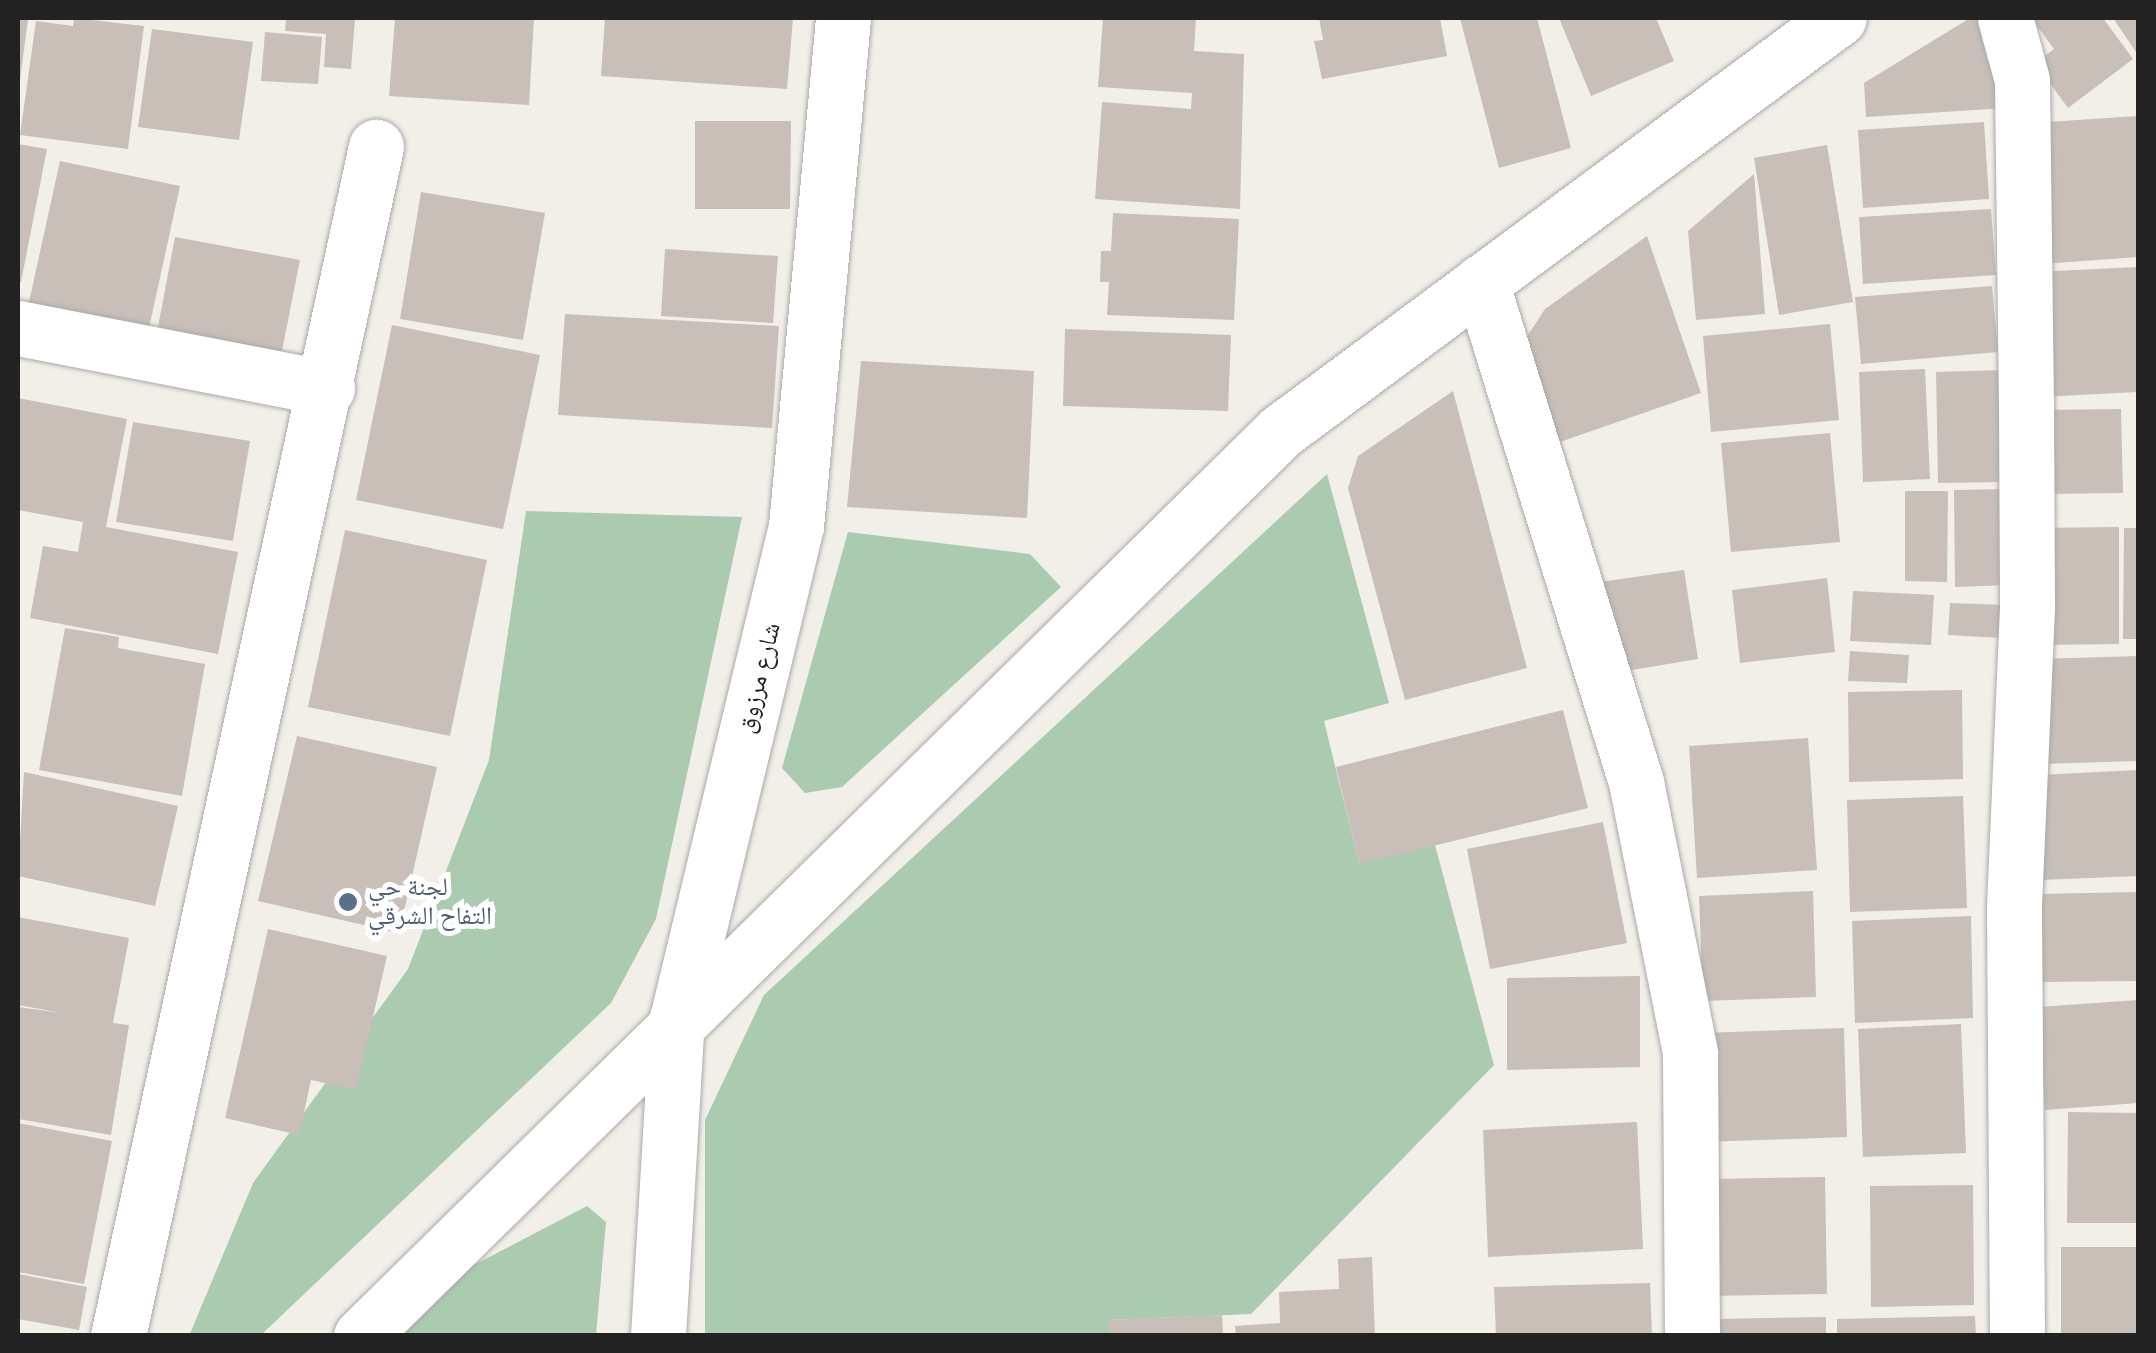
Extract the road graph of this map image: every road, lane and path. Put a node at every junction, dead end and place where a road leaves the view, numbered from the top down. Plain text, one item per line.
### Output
1 (843, 18) edge
2 (1839, 18) edge
3 (2005, 18) edge
4 (376, 147) dead end
5 (1481, 282) junction
6 (18, 328) edge
7 (327, 388) junction
8 (677, 1020) junction
9 (118, 1336) edge
10 (361, 1336) edge
11 (658, 1336) edge
12 (1692, 1336) edge
13 (2016, 1336) edge

1 - 8 street, شارع مرزوق
2 - 5 street
3 - 13 street
4 - 7 street
5 - 8 street
5 - 12 street
6 - 7 street
7 - 9 street
8 - 10 street
8 - 11 street, شارع مرزوق

